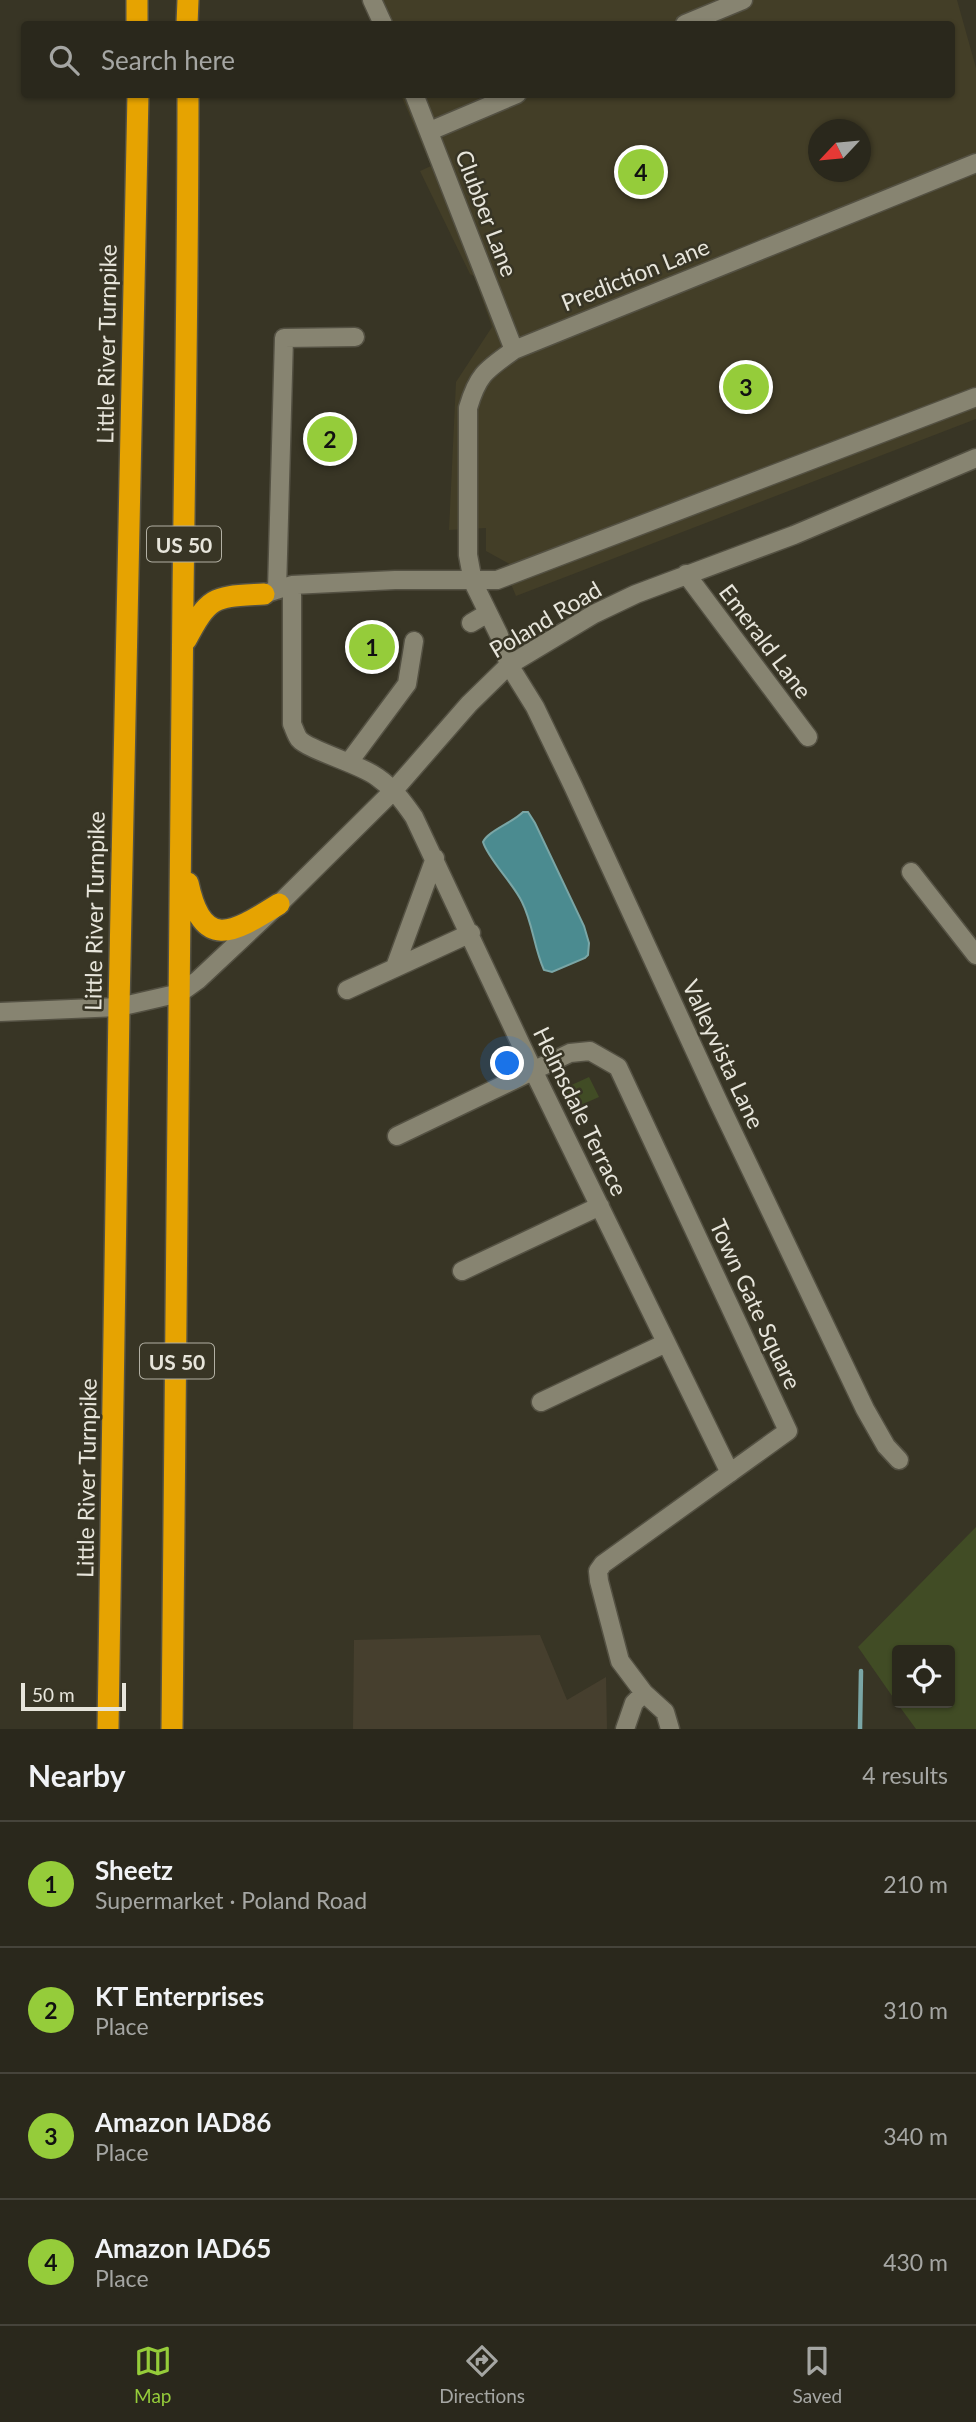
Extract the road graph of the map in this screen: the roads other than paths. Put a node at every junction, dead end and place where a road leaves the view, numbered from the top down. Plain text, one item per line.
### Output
1 (137, 0) edge
2 (188, 0) edge
3 (372, 0) edge
4 (743, 0) edge
5 (137, 21) edge
6 (187, 21) edge
7 (382, 21) edge
8 (692, 21) edge
9 (138, 98) edge
10 (188, 98) edge
11 (416, 98) edge
12 (508, 98) edge
13 (430, 131) junction
14 (976, 163) edge
15 (355, 337) dead end
16 (514, 349) junction
17 (976, 397) edge
18 (976, 458) edge
19 (686, 574) junction
20 (473, 582) junction
21 (278, 590) junction
22 (488, 613) junction
23 (471, 623) dead end
24 (414, 641) dead end
25 (183, 645) junction
26 (509, 664) junction
27 (808, 737) dead end
28 (349, 762) junction
29 (394, 790) junction
30 (181, 835) junction
31 (435, 858) junction
32 (911, 872) dead end
33 (279, 904) junction
34 (471, 933) junction
35 (976, 955) edge
36 (395, 967) junction
37 (347, 990) dead end
38 (180, 993) junction
39 (119, 1007) junction
40 (0, 1012) edge
41 (533, 1070) junction
42 (397, 1136) dead end
43 (600, 1206) junction
44 (462, 1271) dead end
45 (666, 1343) junction
46 (541, 1402) dead end
47 (899, 1460) dead end
48 (730, 1473) junction
49 (644, 1693) junction
50 (108, 1729) edge
51 (172, 1729) edge
52 (625, 1729) edge
53 (670, 1729) edge

1 - 5 highway
2 - 6 highway
3 - 7 street
4 - 8 street
9 - 39 highway, Little River Turnpike / US 50
10 - 25 highway, US 50
11 - 13 street, Clubber Lane
12 - 13 street
13 - 16 street, Clubber Lane
14 - 16 street, Prediction Lane
15 - 21 street, Helmsdale Terrace
16 - 20 street, Prediction Lane
17 - 20 street
18 - 19 street, Poland Road
19 - 26 street, Poland Road
19 - 27 street, Emerald Lane
20 - 21 street
20 - 22 street, Prediction Lane
21 - 25 highway
21 - 28 street, Helmsdale Terrace
22 - 23 street
22 - 26 street, Valleyvista Lane
24 - 28 street
25 - 30 highway, US 50
26 - 29 street, Poland Road
26 - 47 street, Valleyvista Lane
28 - 29 street, Helmsdale Terrace
29 - 31 street, Helmsdale Terrace
29 - 33 street, Poland Road
30 - 33 highway
30 - 38 highway, US 50
31 - 34 street, Helmsdale Terrace
31 - 36 street
32 - 35 street
33 - 38 street, Poland Road
34 - 36 street
34 - 41 street, Helmsdale Terrace
36 - 37 street
38 - 39 street, Poland Road
38 - 51 highway, US 50
39 - 40 street, Poland Road
39 - 50 highway, Little River Turnpike / US 50
41 - 42 street
41 - 43 street, Helmsdale Terrace
41 - 48 street, Town Gate Square
43 - 44 street
43 - 45 street, Helmsdale Terrace
45 - 46 street
45 - 48 street, Helmsdale Terrace
48 - 49 street, Town Gate Square
49 - 52 street
49 - 53 street

